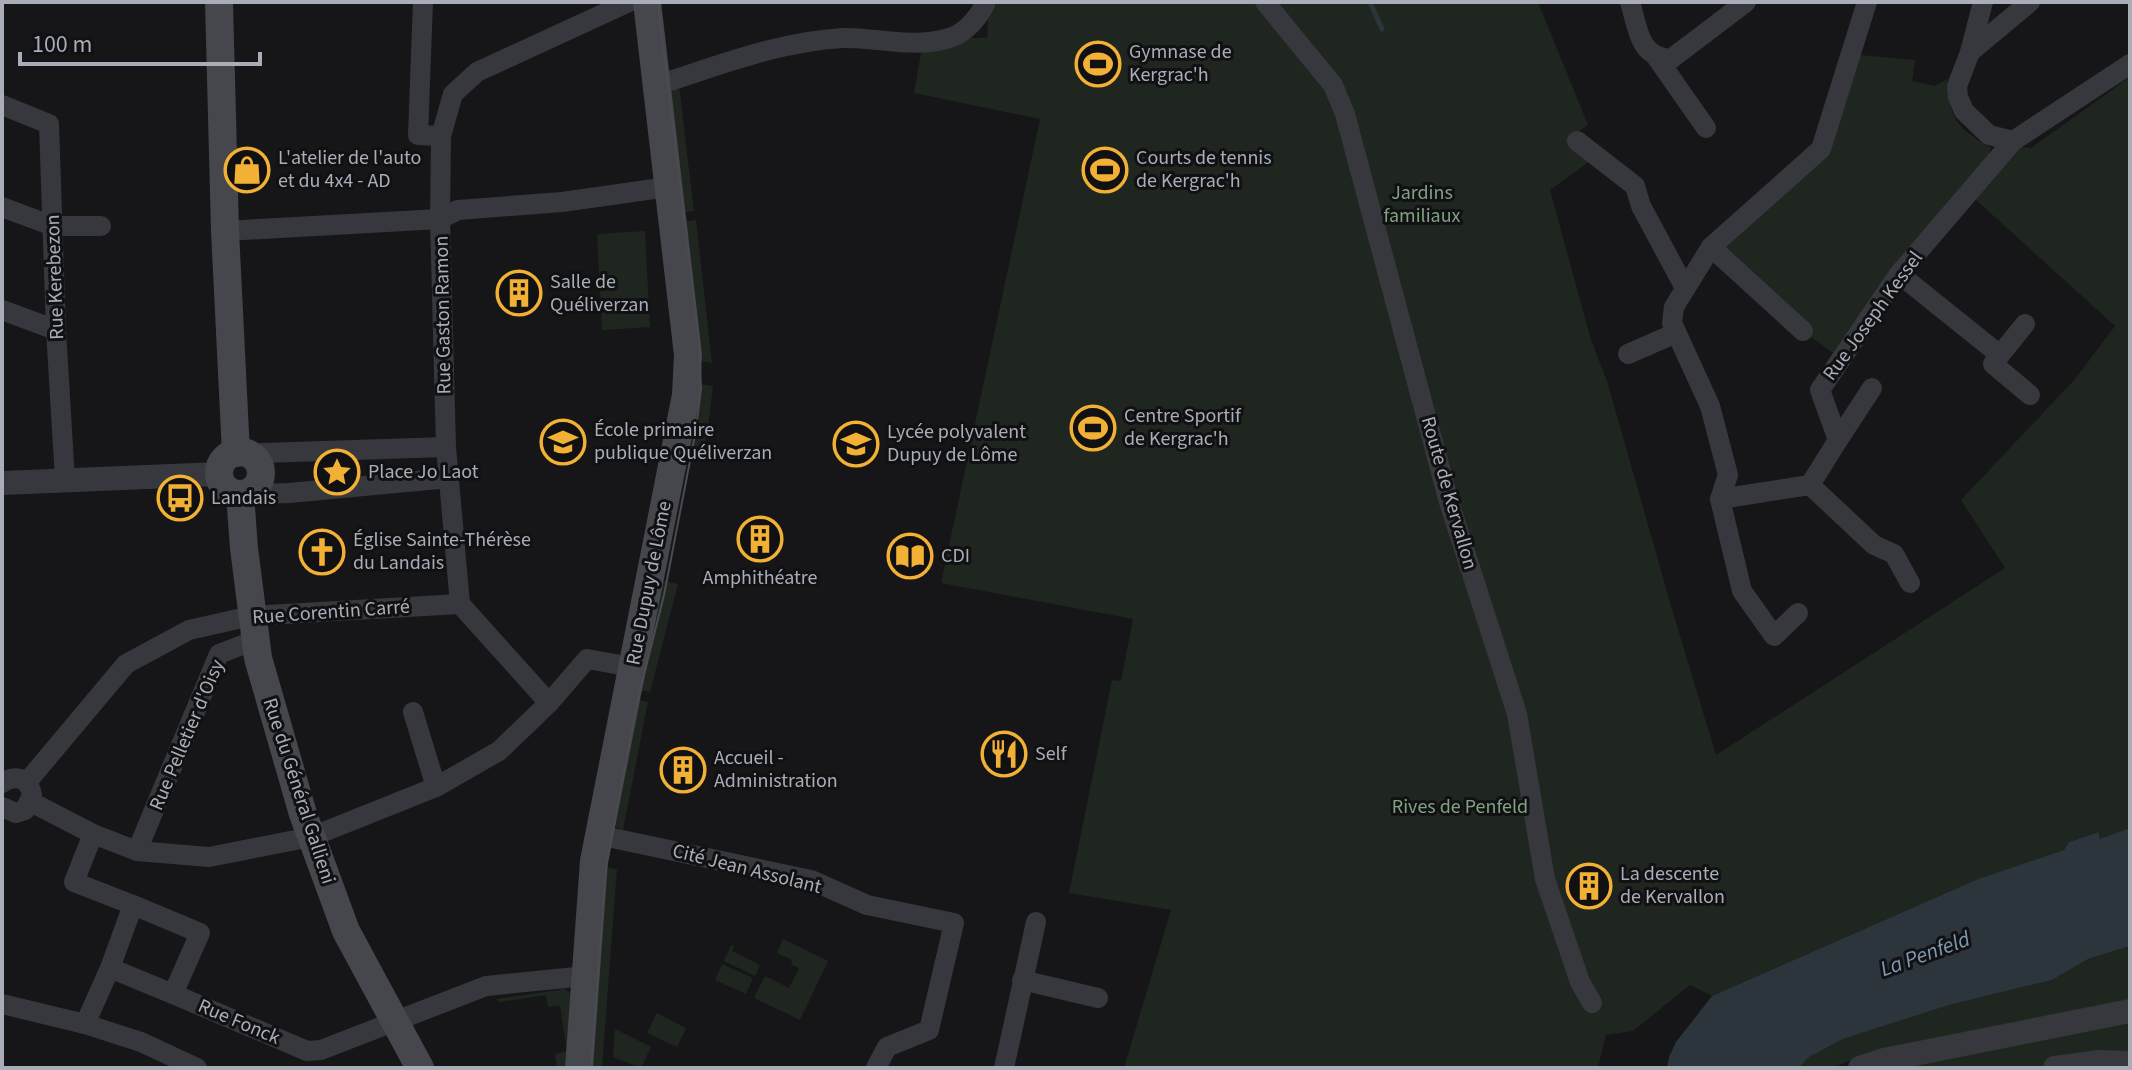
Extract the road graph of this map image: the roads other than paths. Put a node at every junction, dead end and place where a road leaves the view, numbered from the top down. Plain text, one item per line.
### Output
1 (219, 2) edge
2 (423, 2) edge
3 (629, 2) edge
4 (647, 2) edge
5 (986, 2) edge
6 (1265, 2) edge
7 (1630, 2) edge
8 (1746, 2) edge
9 (1867, 2) edge
10 (1983, 2) edge
11 (2030, 2) edge
12 (1970, 52) junction
13 (1657, 58) junction
14 (2130, 64) edge
15 (657, 85) junction
16 (2, 105) edge
17 (1706, 128) dead end
18 (441, 136) junction
19 (1577, 141) dead end
20 (2013, 141) junction
21 (668, 187) junction
22 (2, 207) edge
23 (440, 219) junction
24 (53, 226) junction
25 (101, 226) dead end
26 (225, 231) junction
27 (1711, 247) junction
28 (1899, 274) junction
29 (1685, 288) junction
30 (2, 310) edge
31 (2025, 324) dead end
32 (56, 330) junction
33 (1803, 331) dead end
34 (1676, 333) junction
35 (1628, 354) dead end
36 (2000, 355) junction
37 (1872, 388) dead end
38 (2030, 395) dead end
39 (1838, 440) junction
40 (446, 447) junction
41 (236, 462) junction
42 (449, 478) junction
43 (65, 480) junction
44 (2, 483) edge
45 (1810, 485) junction
46 (247, 491) junction
47 (1720, 499) junction
48 (1910, 583) dead end
49 (460, 604) junction
50 (1798, 613) dead end
51 (253, 628) junction
52 (632, 667) junction
53 (549, 703) junction
54 (413, 712) dead end
55 (14, 782) edge
56 (436, 787) junction
57 (3, 811) edge
58 (93, 834) junction
59 (598, 835) junction
60 (311, 837) junction
61 (137, 851) junction
62 (133, 905) junction
63 (1036, 922) dead end
64 (110, 968) junction
65 (586, 976) junction
66 (1022, 980) junction
67 (173, 994) junction
68 (1098, 998) dead end
69 (1592, 1003) dead end
70 (2, 1004) edge
71 (2130, 1011) edge
72 (395, 1020) junction
73 (85, 1024) junction
74 (2130, 1063) edge
75 (197, 1068) edge
76 (420, 1068) edge
77 (579, 1068) edge
78 (876, 1068) edge
79 (1004, 1068) edge
80 (1860, 1068) edge
81 (2055, 1068) edge

1 - 26 main road, Rue du Général Gallieni
2 - 18 street
3 - 18 street, Rue Gaston Ramon
4 - 15 main road, Rue Dupuy de Lôme
5 - 15 street
6 - 69 street, Route de Kervallon
7 - 13 street
8 - 13 street
9 - 27 street
10 - 12 street
11 - 12 street
12 - 20 street
13 - 17 street
14 - 20 street, Rue Joseph Kessel
15 - 21 main road, Rue Dupuy de Lôme
16 - 24 street, Rue Kerebezon
18 - 23 street, Rue Gaston Ramon
19 - 29 street
20 - 28 street, Rue Joseph Kessel
21 - 23 street
21 - 52 main road, Rue Dupuy de Lôme
22 - 24 street
23 - 26 street
23 - 40 street, Rue Gaston Ramon
24 - 25 street
24 - 32 street, Rue Kerebezon
26 - 41 main road, Rue du Général Gallieni
27 - 29 street
27 - 33 street
28 - 36 street
28 - 39 street, Rue Joseph Kessel
29 - 34 street
30 - 32 street
31 - 36 street
32 - 43 street, Rue Kerebezon
34 - 35 street
34 - 47 street
36 - 38 street
37 - 39 street
39 - 45 street
40 - 41 street
40 - 42 street, Rue Gaston Ramon
41 - 43 street
41 - 46 main road
41 - 46 main road, Rue du Général Gallieni
42 - 46 street
42 - 49 street, Rue Gaston Ramon
43 - 44 street
45 - 47 street
45 - 48 street
46 - 51 main road, Rue du Général Gallieni
47 - 50 street
49 - 51 street, Rue Corentin Carré
49 - 53 street
51 - 55 street, Rue Corentin Carré
51 - 60 main road, Rue du Général Gallieni
51 - 61 street, Rue Pelletier d'Oisy
52 - 53 street
52 - 59 main road, Rue Dupuy de Lôme
53 - 56 street
54 - 56 street
55 - 57 street
55 - 58 street
56 - 60 street
58 - 61 street
58 - 62 street, Rue Fonck
59 - 65 main road, Rue Dupuy de Lôme
59 - 78 street, Cité Jean Assolant
60 - 61 street
60 - 72 main road, Rue du Général Gallieni
62 - 64 street
62 - 67 street, Rue Fonck
63 - 66 street
64 - 67 street, Rue Fonck
64 - 73 street
65 - 72 street, Rue Fonck
65 - 77 main road, Rue Dupuy de Lôme
66 - 68 street
66 - 79 street
67 - 72 street, Rue Fonck
70 - 73 street
71 - 80 street
72 - 76 main road, Rue du Général Gallieni
73 - 75 street
74 - 81 street

